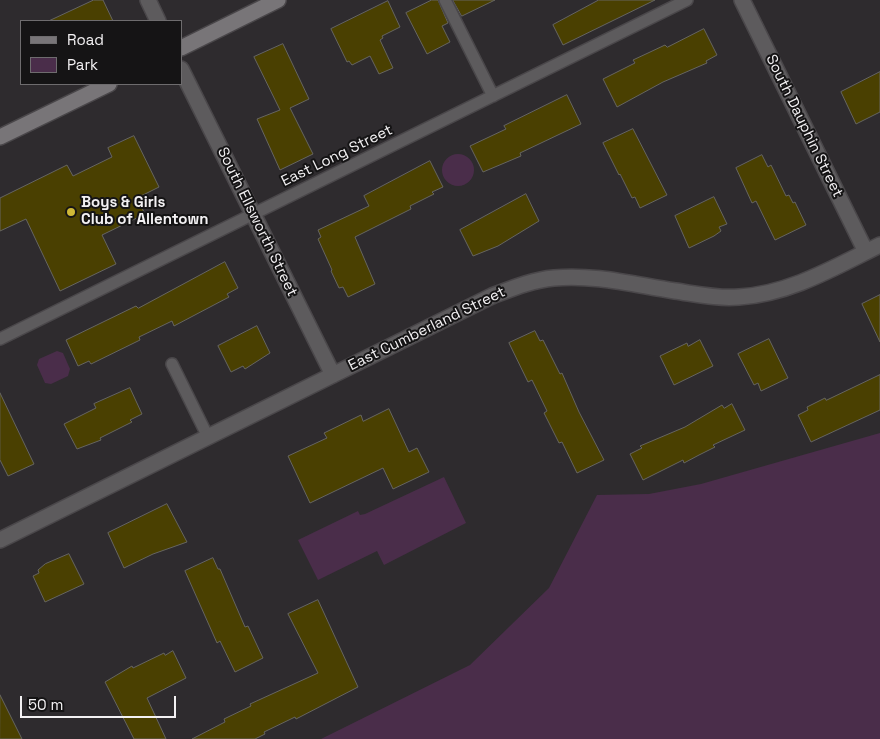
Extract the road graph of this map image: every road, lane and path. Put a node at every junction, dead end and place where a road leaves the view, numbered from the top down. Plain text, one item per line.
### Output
1 (148, 0) edge
2 (278, 0) edge
3 (445, 0) edge
4 (687, 0) edge
5 (742, 0) edge
6 (158, 20) edge
7 (182, 48) edge
8 (182, 71) edge
9 (107, 85) edge
10 (493, 96) junction
11 (0, 137) edge
12 (254, 214) junction
13 (873, 248) edge
14 (0, 339) edge
15 (172, 364) dead end
16 (333, 375) junction
17 (208, 437) junction
18 (0, 540) edge

1 - 6 street
2 - 7 main road
3 - 10 lane
4 - 10 lane, East Long Street
5 - 13 street, South Dauphin Street
8 - 12 street, South Ellsworth Street
9 - 11 main road
10 - 12 lane, East Long Street
12 - 14 lane, East Long Street
12 - 16 street, South Ellsworth Street
13 - 16 street, East Cumberland Street
15 - 17 lane
16 - 17 street, East Cumberland Street
17 - 18 street, East Cumberland Street

